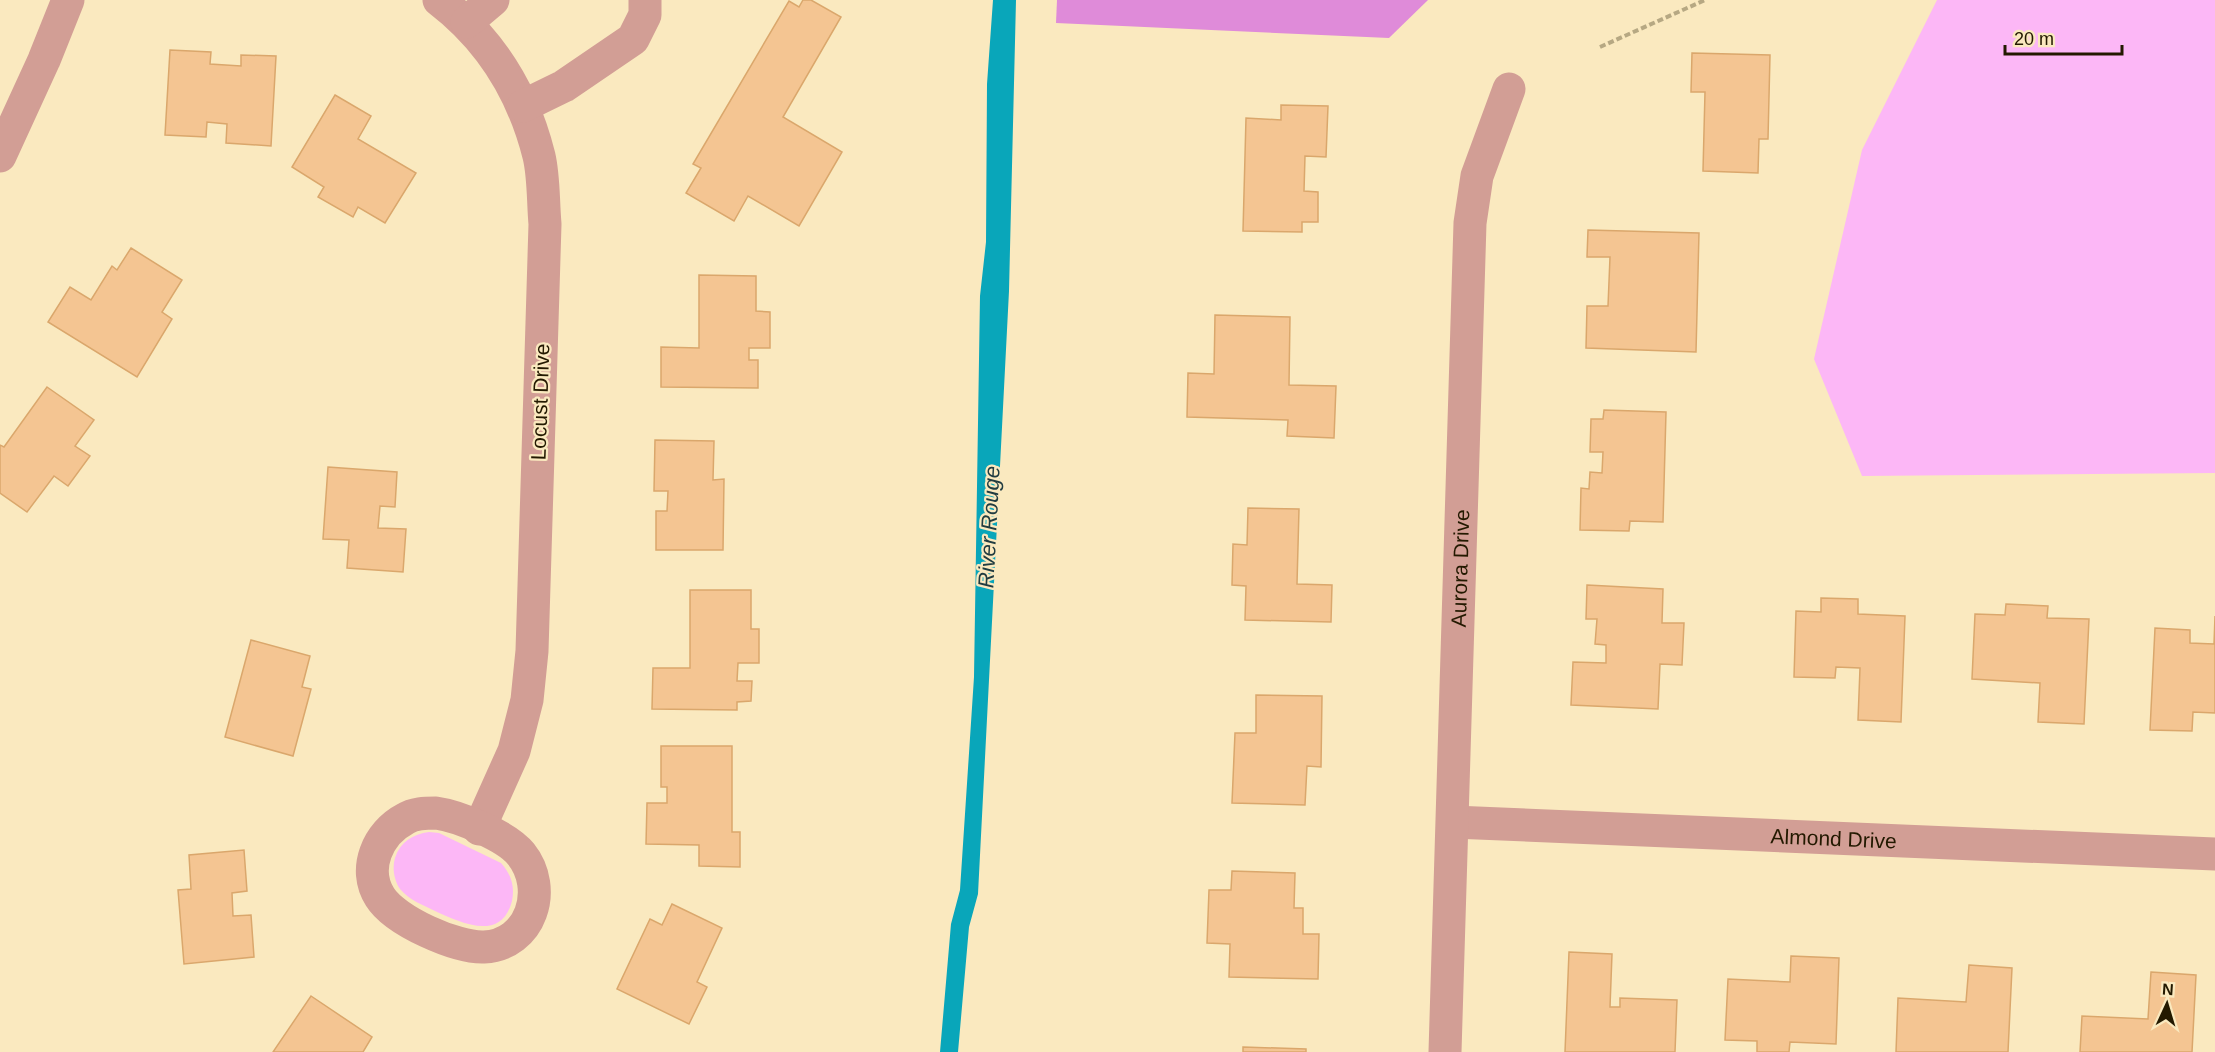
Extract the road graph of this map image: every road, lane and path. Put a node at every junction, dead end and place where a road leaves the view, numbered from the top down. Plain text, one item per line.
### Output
1 (68, 0) edge
2 (439, 0) edge
3 (493, 0) edge
4 (645, 0) edge
5 (1705, 0) edge
6 (467, 22) junction
7 (1600, 47) dead end
8 (1509, 89) dead end
9 (523, 106) junction
10 (0, 156) edge
11 (1453, 822) junction
12 (479, 829) junction
13 (2215, 854) edge
14 (1444, 1052) edge

1 - 10 street
2 - 6 street, Locust Drive
3 - 6 street
4 - 9 street
5 - 7 path
6 - 9 street, Locust Drive
8 - 11 street, Aurora Drive
9 - 12 street, Locust Drive
11 - 13 street, Almond Drive
11 - 14 street, Aurora Drive
12 - 12 street

